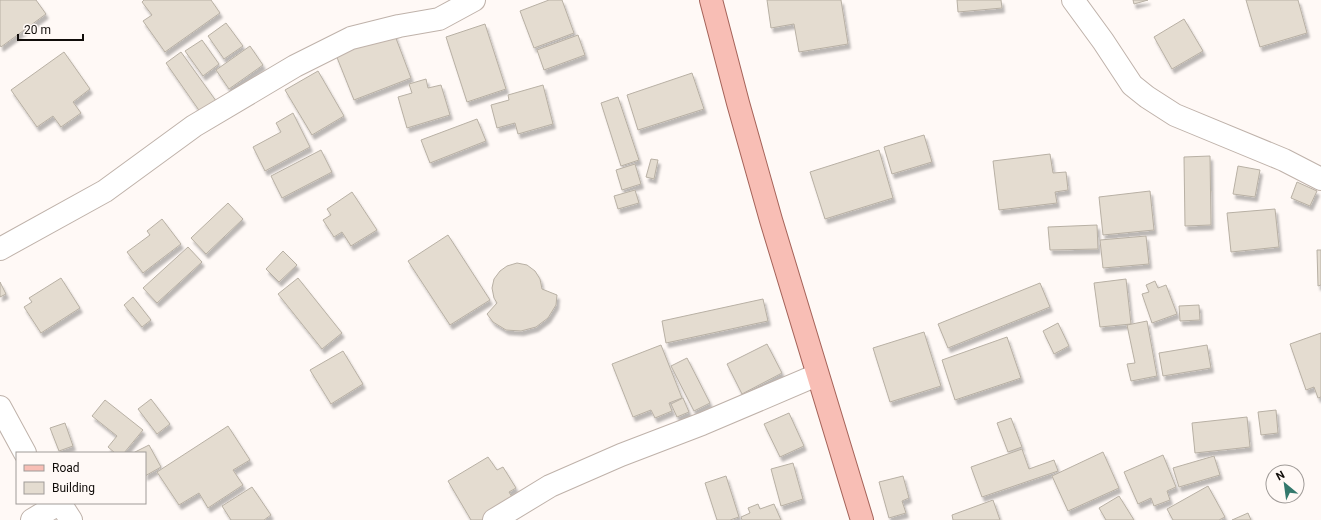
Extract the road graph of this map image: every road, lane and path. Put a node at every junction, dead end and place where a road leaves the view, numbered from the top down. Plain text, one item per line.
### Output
1 (474, 0) edge
2 (711, 0) edge
3 (1073, 0) edge
4 (1321, 179) edge
5 (0, 249) edge
6 (817, 375) junction
7 (0, 407) edge
8 (24, 452) edge
9 (58, 504) edge
10 (61, 504) edge
11 (32, 520) edge
12 (71, 520) edge
13 (494, 520) edge
14 (862, 520) edge

1 - 5 street
2 - 6 main road
3 - 4 street
6 - 13 street
6 - 14 main road
7 - 8 street
9 - 11 street
10 - 12 street

